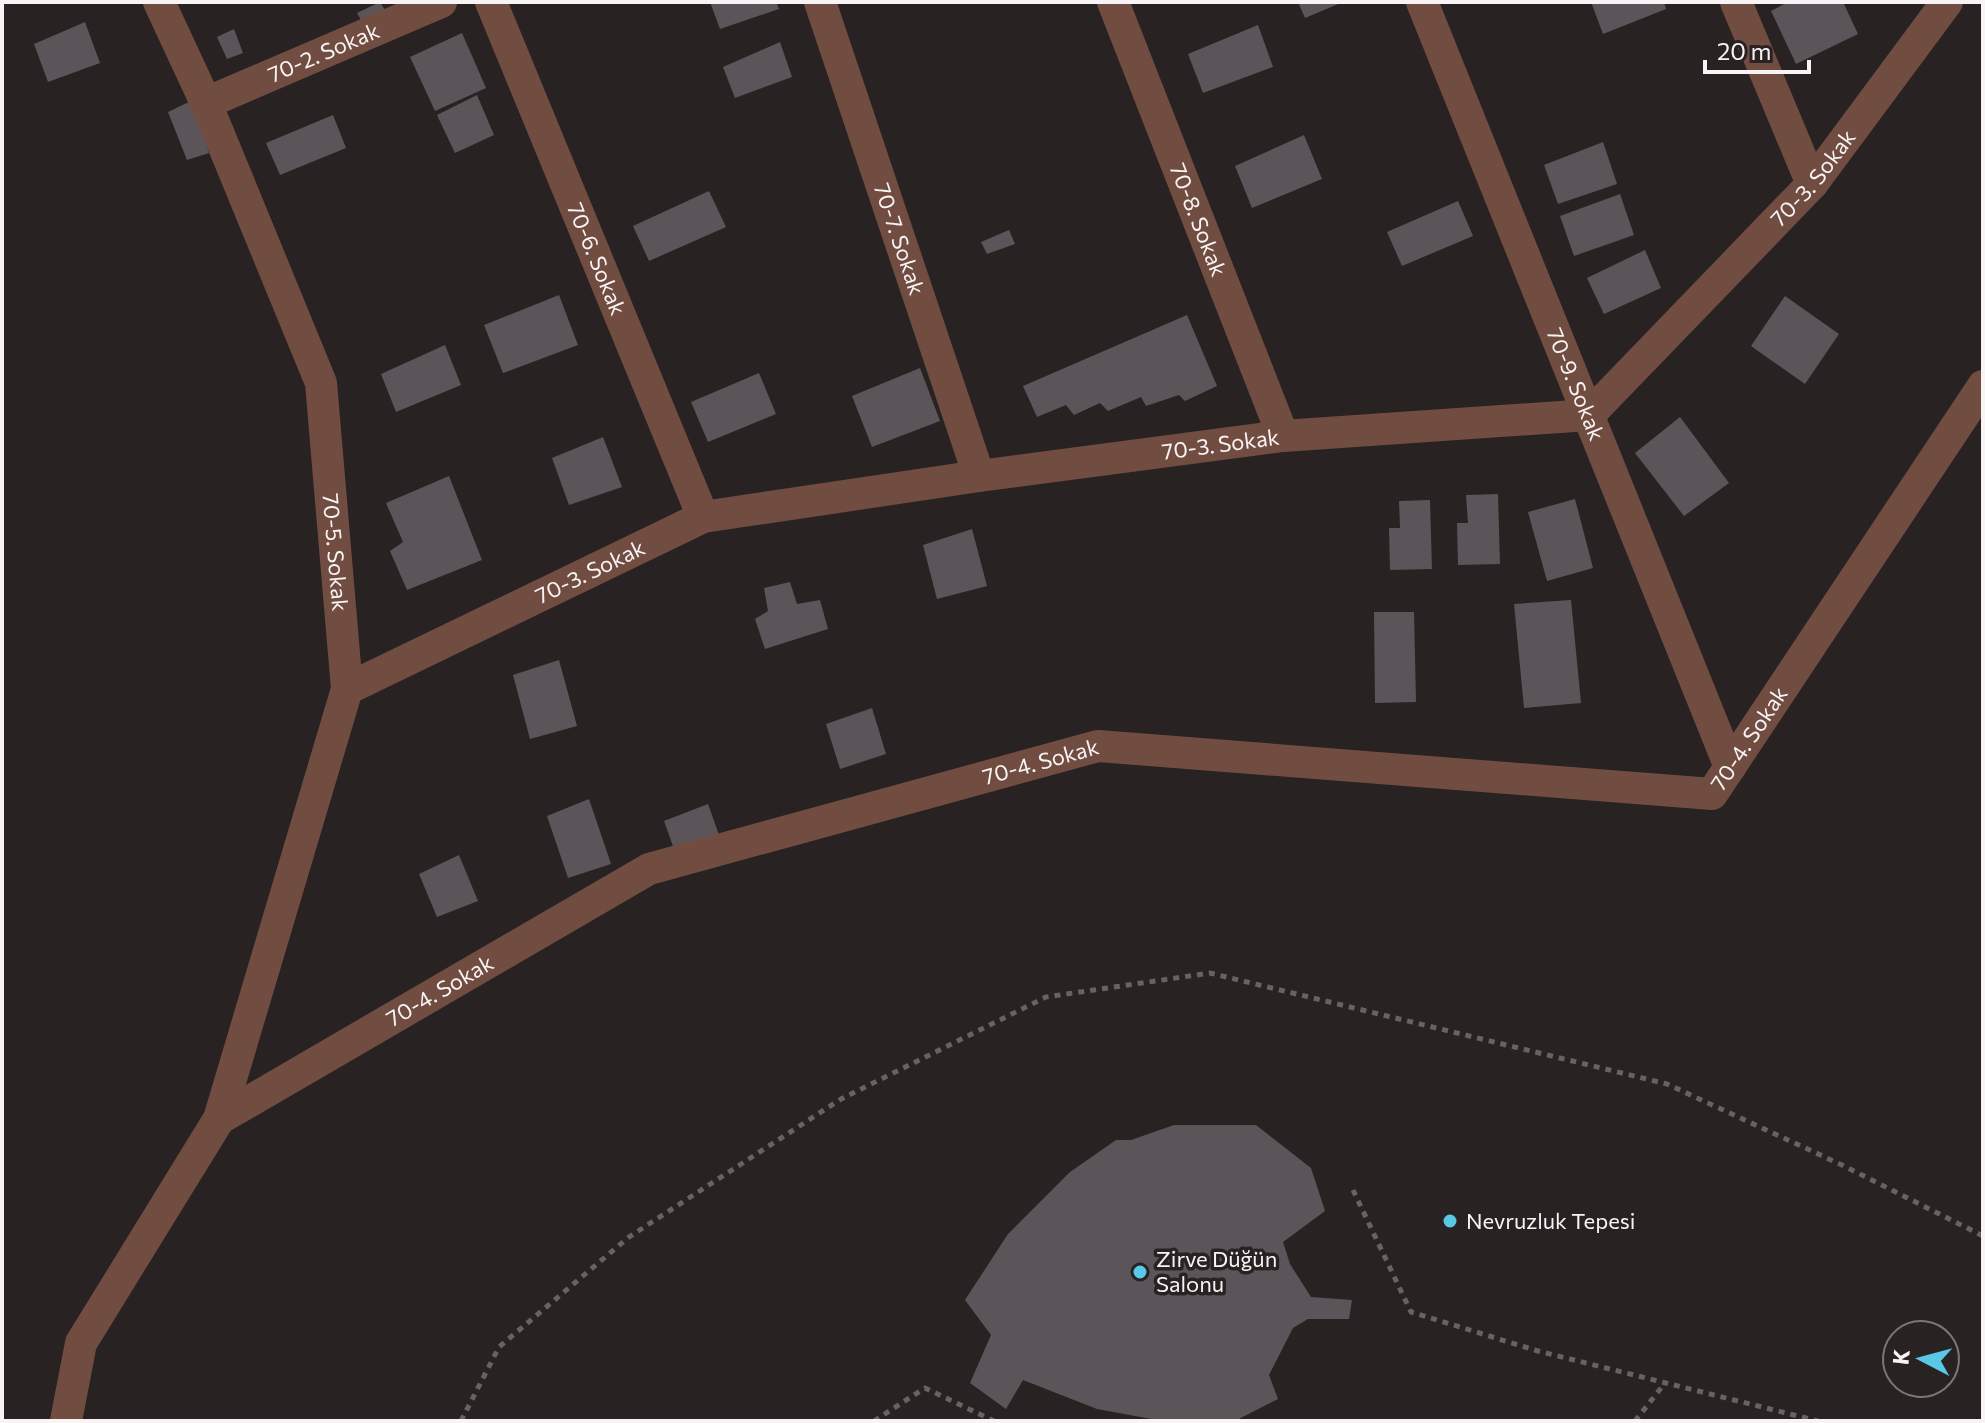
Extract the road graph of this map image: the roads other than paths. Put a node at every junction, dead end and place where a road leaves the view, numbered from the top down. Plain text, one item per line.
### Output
1 (159, 2) edge
2 (441, 2) edge
3 (491, 2) edge
4 (820, 2) edge
5 (1113, 2) edge
6 (1422, 2) edge
7 (1736, 2) edge
8 (1947, 2) edge
9 (206, 103) junction
10 (1812, 184) junction
11 (1983, 386) edge
12 (1589, 415) junction
13 (1283, 436) junction
14 (979, 476) junction
15 (703, 517) junction
16 (347, 689) junction
17 (1730, 767) junction
18 (219, 1119) junction
19 (66, 1421) edge

1 - 9 street, 70-5. Sokak
2 - 9 street, 70-2. Sokak
3 - 15 street, 70-6. Sokak
4 - 14 street, 70-7. Sokak
5 - 13 street, 70-8. Sokak
6 - 12 street, 70-9. Sokak
7 - 10 street
8 - 10 street, 70-3. Sokak
9 - 16 street, 70-5. Sokak
10 - 12 street, 70-3. Sokak
11 - 17 street, 70-4. Sokak
12 - 13 street, 70-3. Sokak
12 - 17 street, 70-9. Sokak
13 - 14 street, 70-3. Sokak
14 - 15 street, 70-3. Sokak
15 - 16 street, 70-3. Sokak
16 - 18 street, 70-5. Sokak
17 - 18 street, 70-4. Sokak
18 - 19 street, 70-4. Sokak

